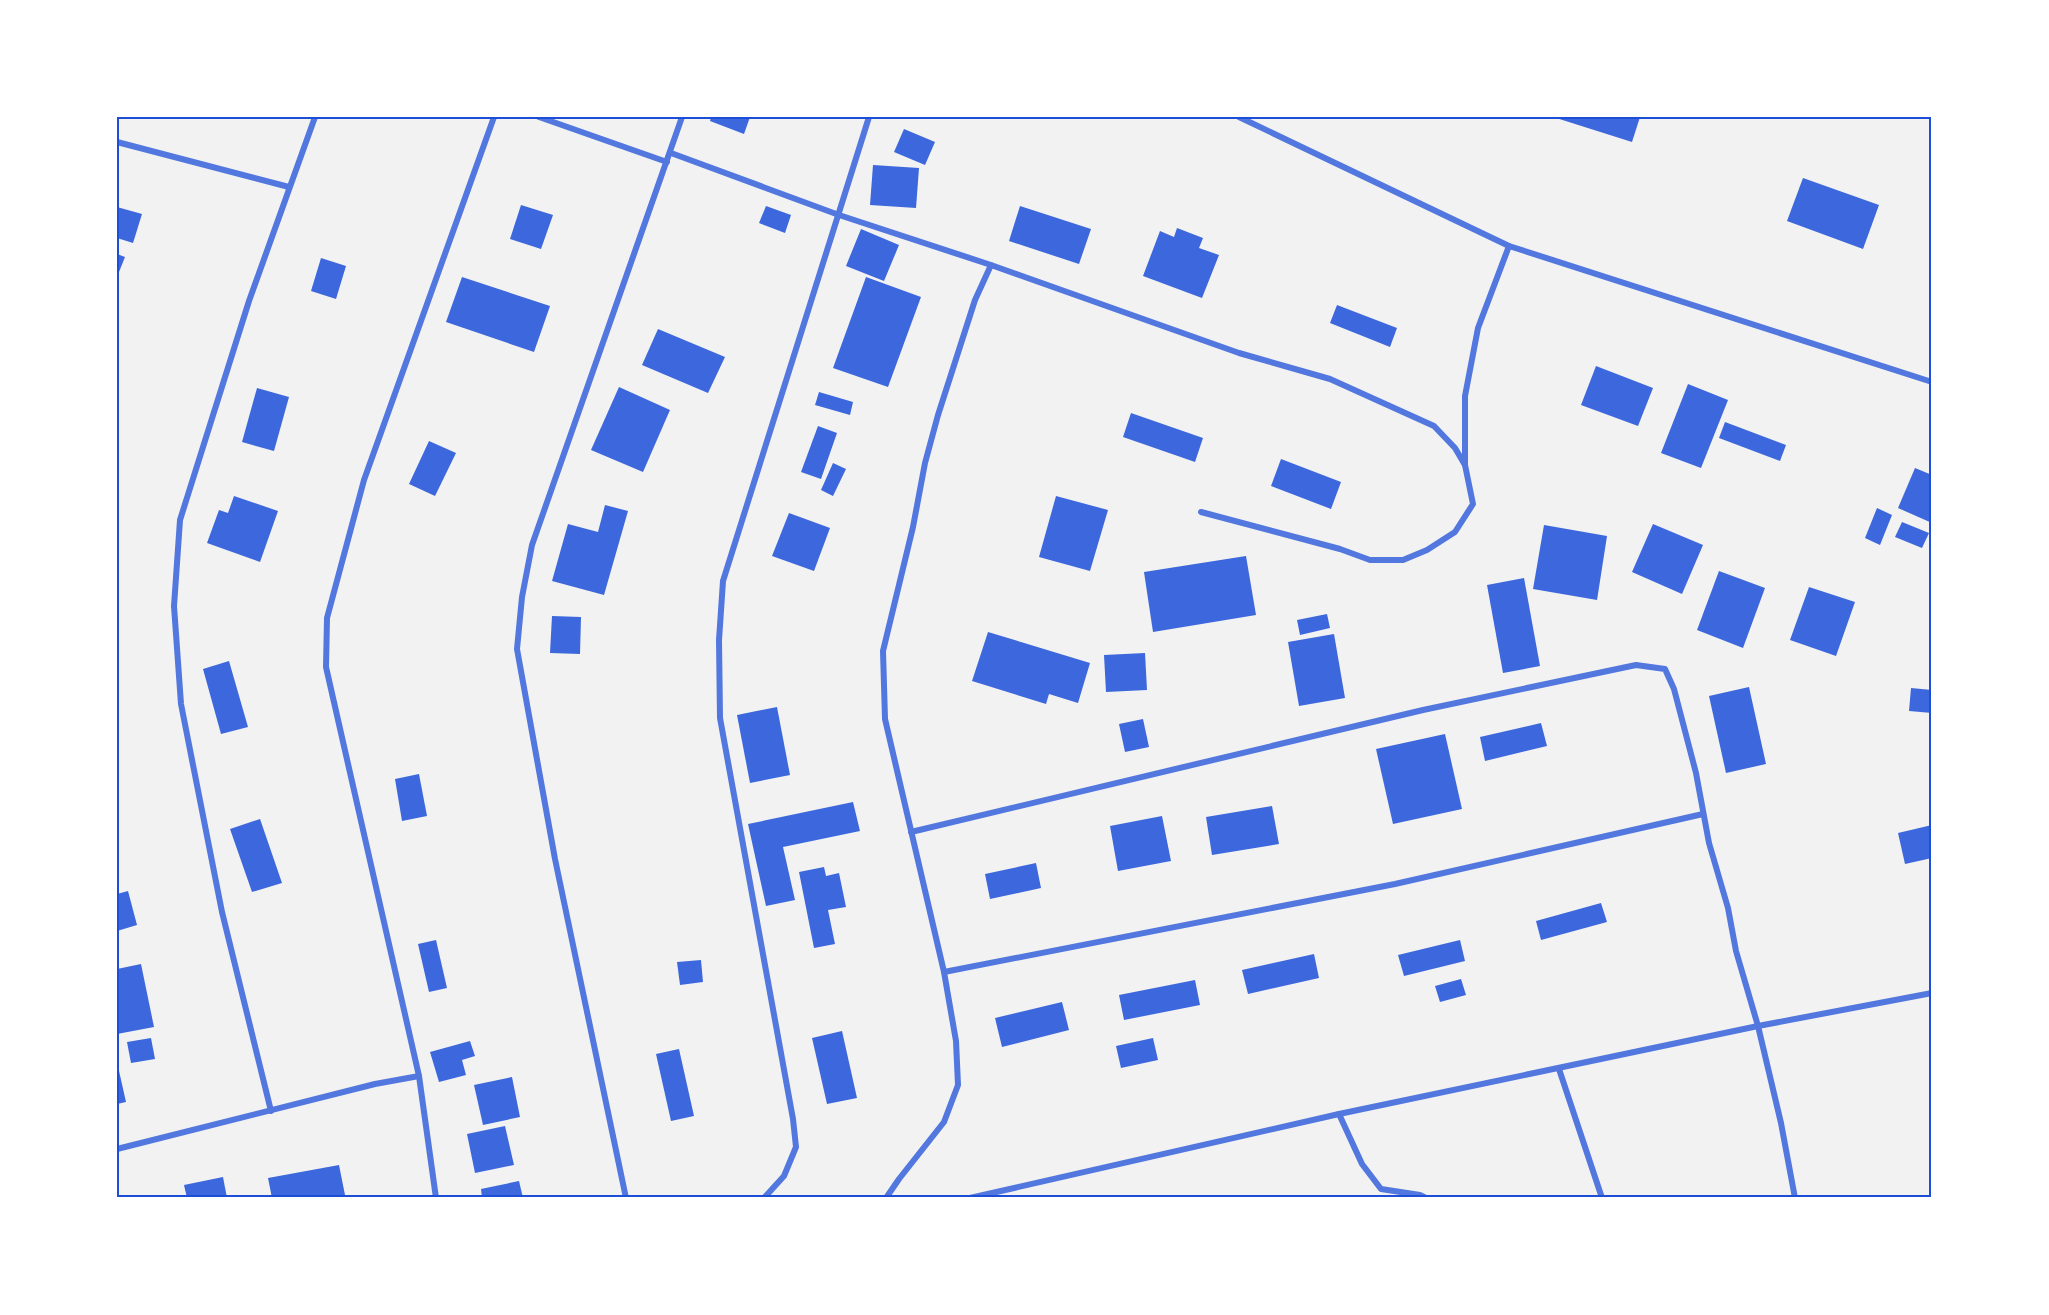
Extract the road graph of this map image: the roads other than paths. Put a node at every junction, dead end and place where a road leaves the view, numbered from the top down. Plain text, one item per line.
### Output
1 (315, 117) edge
2 (494, 117) edge
3 (539, 117) edge
4 (682, 117) edge
5 (869, 117) edge
6 (1239, 117) edge
7 (117, 142) edge
8 (671, 153) junction
9 (668, 162) junction
10 (290, 187) junction
11 (839, 215) junction
12 (1509, 246) junction
13 (991, 265) junction
14 (1932, 382) edge
15 (1465, 465) junction
16 (1201, 512) dead end
17 (1703, 814) junction
18 (911, 832) junction
19 (945, 972) junction
20 (1932, 993) edge
21 (1758, 1026) junction
22 (1559, 1069) junction
23 (419, 1076) junction
24 (271, 1111) junction
25 (1339, 1114) junction
26 (117, 1149) edge
27 (436, 1198) edge
28 (626, 1198) edge
29 (764, 1198) edge
30 (886, 1198) edge
31 (970, 1198) edge
32 (1426, 1198) edge
33 (1602, 1198) edge
34 (1795, 1198) edge

1 - 10 street
2 - 23 street
3 - 9 street
4 - 8 street
5 - 11 street
6 - 12 street
7 - 10 street
8 - 9 street
8 - 11 street
9 - 28 street
10 - 24 street
11 - 13 street
11 - 29 street
12 - 14 street
12 - 15 street
13 - 15 street
13 - 18 street
15 - 16 street
17 - 18 street
17 - 19 street
17 - 21 street
18 - 19 street
19 - 30 street
20 - 21 street
21 - 22 street
21 - 34 street
22 - 25 street
22 - 33 street
23 - 24 street
23 - 27 street
24 - 26 street
25 - 31 street
25 - 32 street

